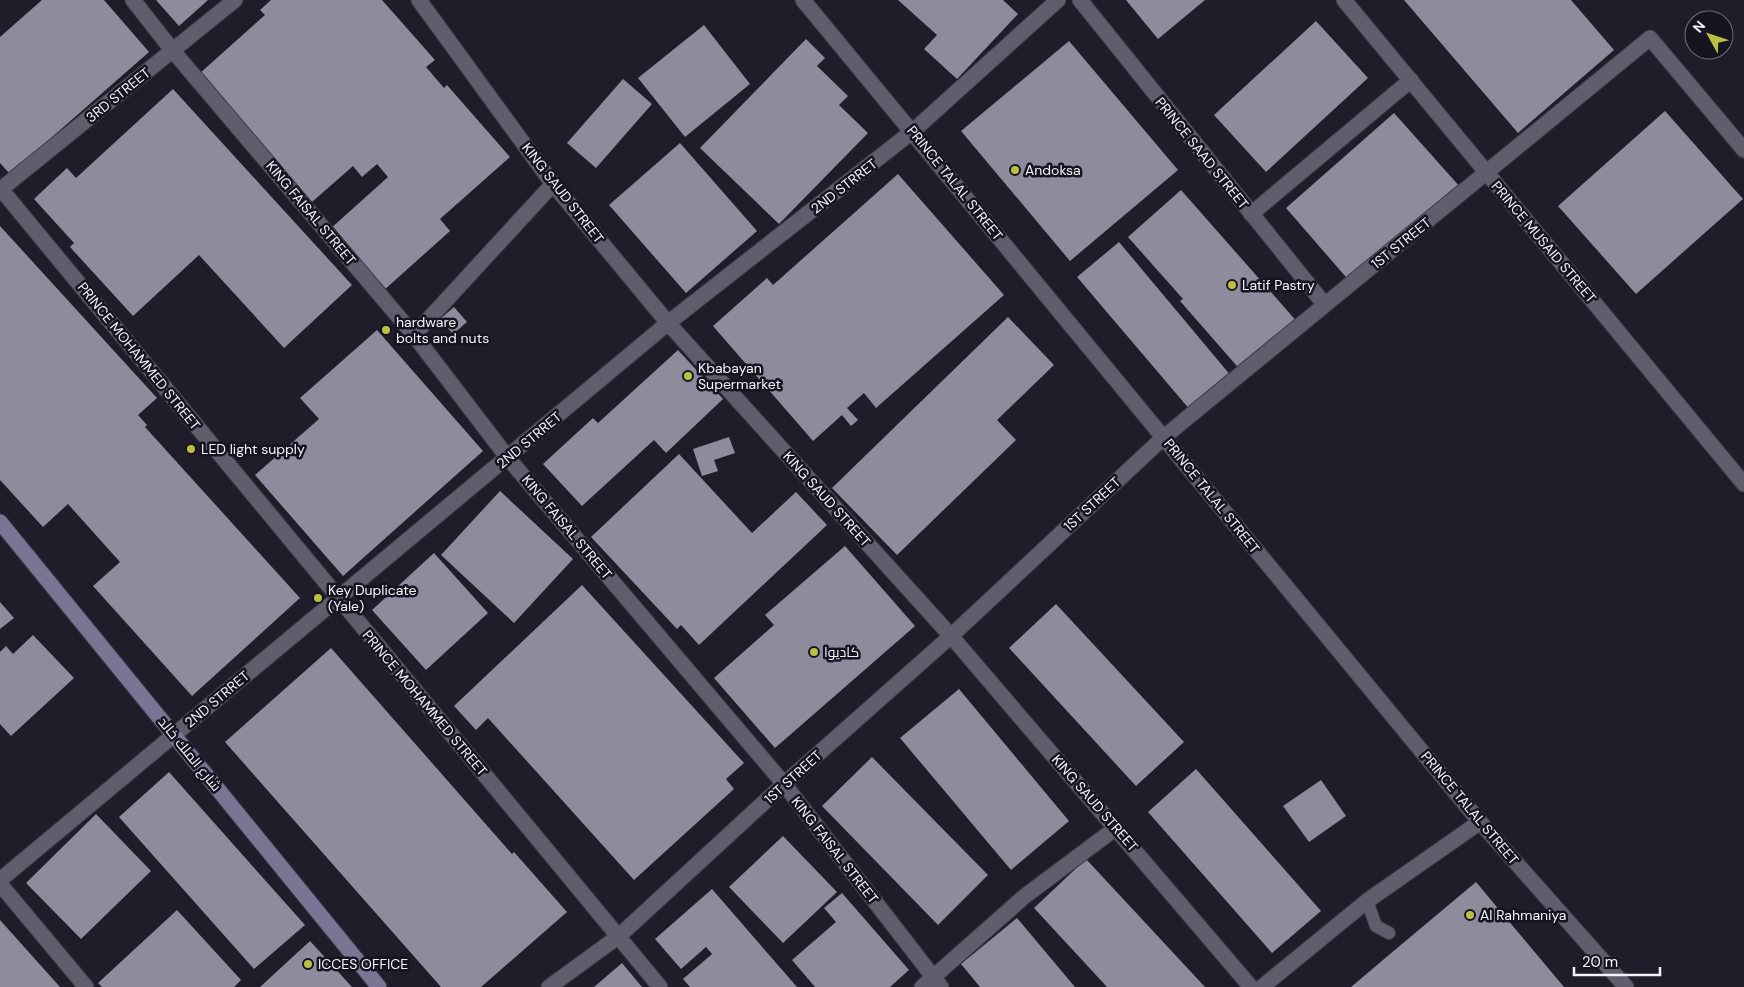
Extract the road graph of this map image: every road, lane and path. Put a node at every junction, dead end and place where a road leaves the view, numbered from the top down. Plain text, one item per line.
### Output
1 (132, 0) edge
2 (235, 0) edge
3 (419, 0) edge
4 (803, 0) edge
5 (1058, 0) edge
6 (1080, 0) edge
7 (1344, 0) edge
8 (173, 51) junction
9 (1411, 80) junction
10 (913, 132) junction
11 (1744, 150) edge
12 (1487, 173) junction
13 (553, 184) junction
14 (0, 189) edge
15 (1251, 214) junction
16 (1325, 305) junction
17 (668, 323) junction
18 (414, 335) junction
19 (1164, 437) junction
20 (508, 458) junction
21 (1744, 484) edge
22 (0, 522) edge
23 (338, 598) junction
24 (951, 636) junction
25 (174, 735) junction
26 (784, 784) junction
27 (1480, 822) junction
28 (1116, 828) junction
29 (0, 880) edge
30 (0, 884) edge
31 (1367, 901) junction
32 (1389, 933) dead end
33 (620, 936) junction
34 (932, 984) edge
35 (86, 987) edge
36 (379, 987) edge
37 (549, 987) edge
38 (660, 987) edge
39 (1251, 987) edge
40 (1262, 987) edge
41 (1626, 987) edge

1 - 8 street, KING FAISAL STREET
2 - 8 street, 3RD STREET
3 - 13 street, KING SAUD STREET
4 - 10 street, PRINCE TALAL STREET
5 - 10 street, 2ND STRRET
6 - 15 street, PRINCE SAAD STREET
7 - 9 street, PRINCE MUSAID STREET
8 - 14 street, 3RD STREET
8 - 18 street, KING FAISAL STREET
9 - 12 street, PRINCE MUSAID STREET
9 - 15 street
10 - 17 street, 2ND STRRET
10 - 19 street, PRINCE TALAL STREET
11 - 12 street, 1ST STREET
12 - 16 street, 1ST STREET
12 - 21 street, PRINCE MUSAID STREET
13 - 17 street, KING SAUD STREET
13 - 18 street
14 - 23 street, PRINCE MOHAMMED STREET
15 - 16 street, PRINCE SAAD STREET
16 - 19 street, 1ST STREET
17 - 20 street, 2ND STRRET
17 - 24 street, KING SAUD STREET
18 - 20 street, KING FAISAL STREET
19 - 24 street, 1ST STREET
19 - 27 street, PRINCE TALAL STREET
20 - 23 street, 2ND STRRET
20 - 26 street, KING FAISAL STREET
22 - 25 street, شارع الملك خالد
23 - 25 street, 2ND STRRET
23 - 33 street, PRINCE MOHAMMED STREET
24 - 26 street, 1ST STREET
24 - 28 street, KING SAUD STREET
25 - 29 street, 2ND STRRET
25 - 36 street, شارع الملك خالد
26 - 33 street, 1ST STREET
26 - 34 street, KING FAISAL STREET
27 - 31 street
27 - 41 street, PRINCE TALAL STREET
28 - 34 street
28 - 39 street, KING SAUD STREET
30 - 35 street
31 - 32 lane
31 - 40 street
33 - 37 street, 1ST STREET
33 - 38 street, PRINCE MOHAMMED STREET

